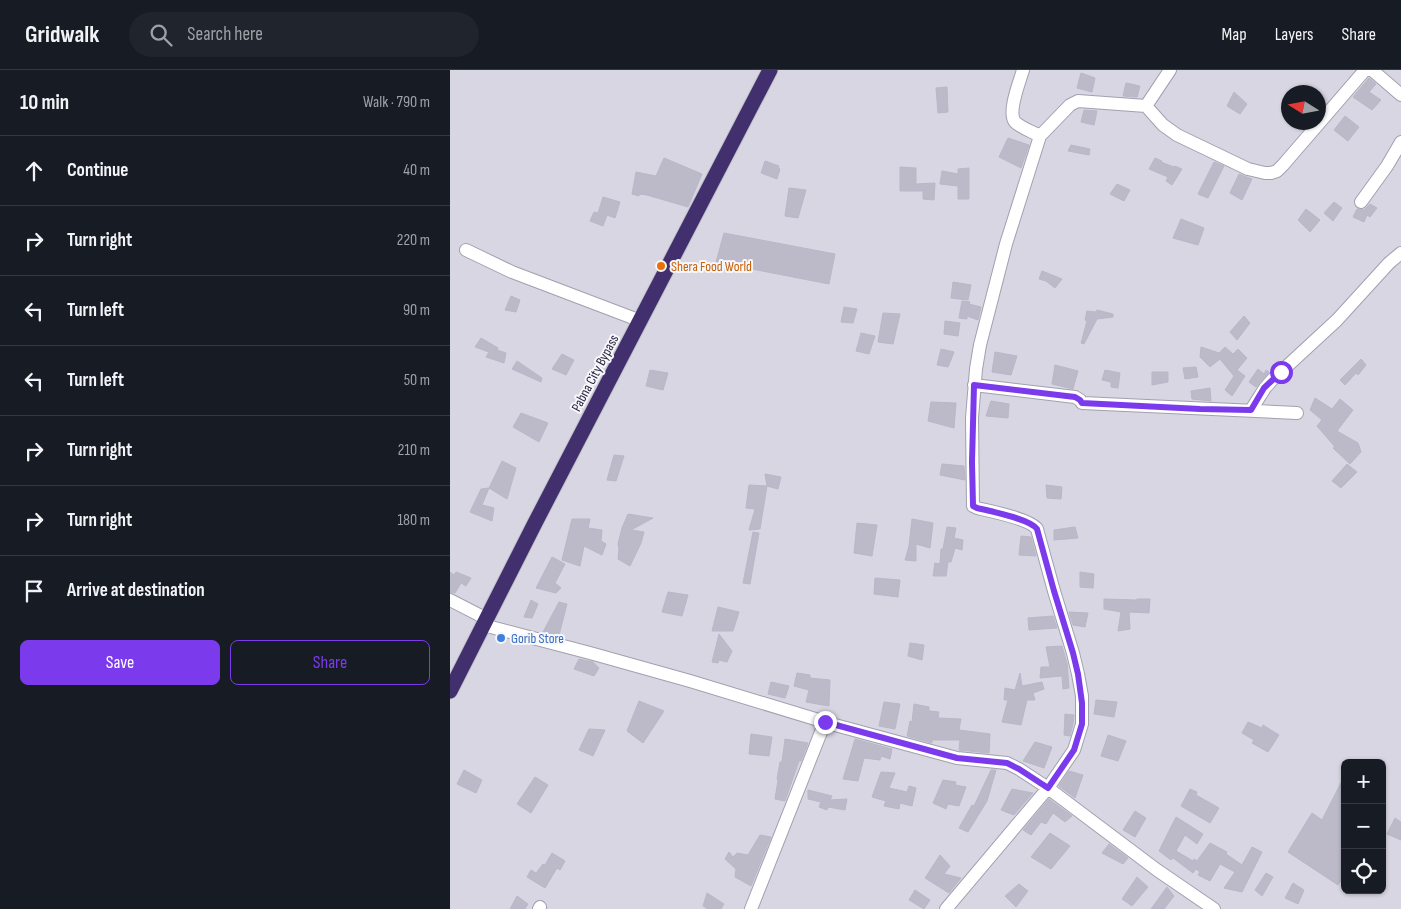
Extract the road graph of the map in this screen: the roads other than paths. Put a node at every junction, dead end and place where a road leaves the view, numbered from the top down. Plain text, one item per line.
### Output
1 (770, 70) edge
2 (1023, 70) edge
3 (1170, 70) edge
4 (1364, 70) edge
5 (1372, 70) edge
6 (1401, 95) edge
7 (1146, 106) junction
8 (1040, 136) junction
9 (1401, 142) edge
10 (1361, 202) dead end
11 (466, 250) dead end
12 (1399, 258) edge
13 (641, 321) junction
14 (974, 385) junction
15 (1251, 410) junction
16 (1297, 412) dead end
17 (450, 600) edge
18 (485, 622) junction
19 (450, 691) edge
20 (825, 722) junction
21 (1048, 788) junction
22 (751, 909) edge
23 (946, 909) edge
24 (1214, 909) edge

1 - 13 highway, Pabna City Bypass
2 - 8 street
3 - 7 street
4 - 7 street
5 - 6 street
7 - 8 street
8 - 14 street
9 - 10 street
11 - 13 street
12 - 15 street
13 - 18 highway, Pabna City Bypass
14 - 15 street
14 - 21 street
15 - 16 street
17 - 18 street
18 - 19 highway, Pabna City Bypass
18 - 20 street
20 - 21 street
20 - 22 street
21 - 23 street
21 - 24 street

